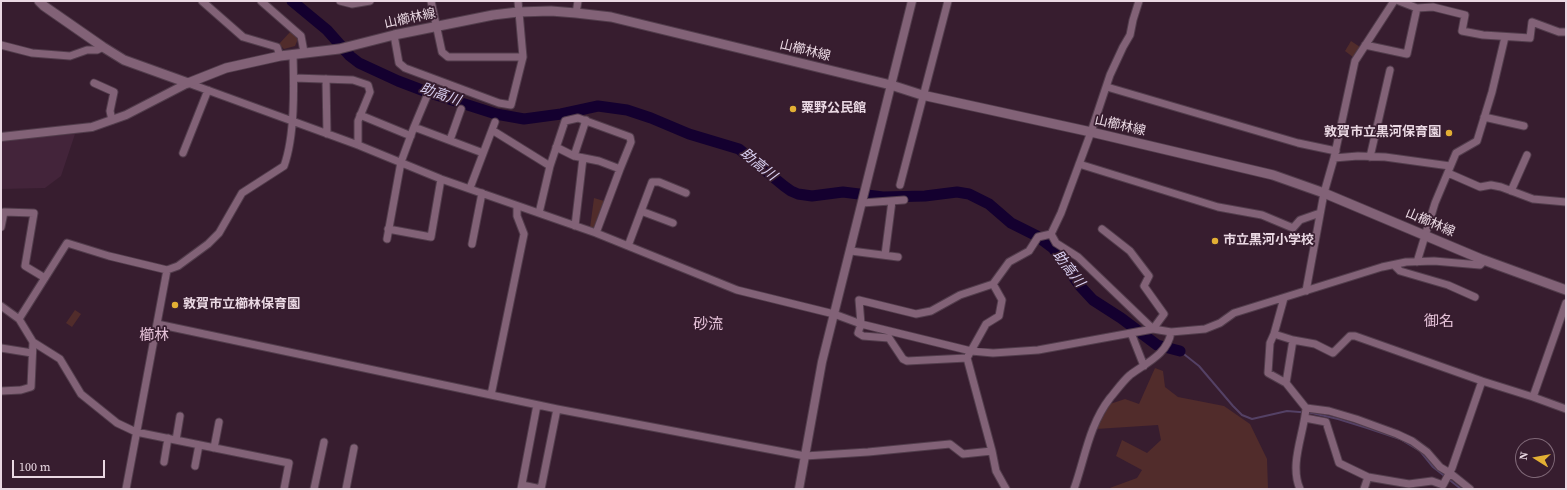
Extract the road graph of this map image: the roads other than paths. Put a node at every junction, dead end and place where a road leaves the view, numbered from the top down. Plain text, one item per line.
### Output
1 (39, 1) edge
2 (202, 1) edge
3 (261, 1) edge
4 (340, 1) edge
5 (370, 1) edge
6 (431, 1) edge
7 (518, 1) edge
8 (578, 1) edge
9 (912, 1) edge
10 (948, 1) edge
11 (1139, 1) edge
12 (1394, 1) edge
13 (1399, 1) edge
14 (1417, 8) junction
15 (518, 12) junction
16 (576, 13) junction
17 (436, 26) junction
18 (1566, 32) edge
19 (394, 35) junction
20 (1505, 37) junction
21 (1, 45) edge
22 (1365, 45) junction
23 (103, 47) junction
24 (304, 52) junction
25 (293, 54) junction
26 (280, 56) junction
27 (523, 57) junction
28 (1390, 70) dead end
29 (294, 78) junction
30 (326, 79) junction
31 (94, 83) dead end
32 (188, 83) junction
33 (890, 85) junction
34 (1106, 86) junction
35 (208, 90) junction
36 (922, 95) junction
37 (427, 96) dead end
38 (461, 109) dead end
39 (360, 115) junction
40 (1484, 117) junction
41 (112, 120) junction
42 (586, 120) junction
43 (292, 121) junction
44 (495, 122) dead end
45 (1524, 126) dead end
46 (414, 127) junction
47 (492, 130) junction
48 (1092, 132) junction
49 (327, 134) junction
50 (412, 136) junction
51 (1, 137) edge
52 (450, 140) junction
53 (358, 145) junction
54 (556, 147) junction
55 (183, 153) dead end
56 (483, 153) junction
57 (1335, 154) junction
58 (574, 156) junction
59 (1527, 156) dead end
60 (1370, 157) junction
61 (583, 158) junction
62 (401, 162) junction
63 (1079, 164) junction
64 (550, 166) junction
65 (1450, 166) junction
66 (620, 169) junction
67 (1448, 173) junction
68 (441, 179) junction
69 (900, 185) dead end
70 (470, 188) junction
71 (1511, 191) junction
72 (482, 193) junction
73 (686, 193) dead end
74 (1324, 193) junction
75 (904, 200) dead end
76 (862, 201) junction
77 (892, 201) junction
78 (1566, 202) edge
79 (517, 206) junction
80 (641, 211) junction
81 (539, 213) junction
82 (1320, 213) junction
83 (673, 224) dead end
84 (574, 226) junction
85 (1, 227) edge
86 (388, 229) junction
87 (1102, 229) dead end
88 (596, 233) junction
89 (1051, 234) junction
90 (1425, 236) junction
91 (387, 240) dead end
92 (472, 244) dead end
93 (628, 246) junction
94 (851, 251) junction
95 (885, 255) junction
96 (898, 257) dead end
97 (1485, 260) junction
98 (1417, 262) junction
99 (1394, 265) junction
100 (167, 270) junction
101 (45, 278) junction
102 (994, 284) junction
103 (1566, 290) edge
104 (1306, 291) junction
105 (1475, 297) dead end
106 (1284, 298) junction
107 (1566, 303) edge
108 (1, 306) edge
109 (834, 314) junction
110 (19, 319) junction
111 (157, 324) junction
112 (861, 324) junction
113 (1153, 329) junction
114 (1131, 332) junction
115 (1171, 332) junction
116 (1274, 334) junction
117 (1293, 340) junction
118 (33, 342) junction
119 (1, 348) edge
120 (971, 351) junction
121 (32, 353) junction
122 (967, 358) junction
123 (1144, 366) junction
124 (1482, 381) junction
125 (1286, 383) junction
126 (1, 391) edge
127 (491, 395) junction
128 (1533, 397) junction
129 (537, 405) junction
130 (1306, 408) junction
131 (557, 409) junction
132 (1566, 409) edge
133 (180, 416) dead end
134 (1305, 418) junction
135 (219, 422) dead end
136 (136, 432) junction
137 (172, 439) junction
138 (324, 442) dead end
139 (199, 445) junction
140 (214, 448) junction
141 (354, 448) dead end
142 (992, 451) junction
143 (805, 456) junction
144 (164, 462) dead end
145 (195, 466) dead end
146 (1450, 473) junction
147 (1368, 477) junction
148 (521, 487) edge
149 (126, 489) edge
150 (284, 489) edge
151 (314, 489) edge
152 (346, 489) edge
153 (541, 489) edge
154 (799, 489) edge
155 (1006, 489) edge
156 (1074, 489) edge
157 (1300, 489) edge
158 (1364, 489) edge
159 (1470, 489) edge

1 - 23 main road
2 - 26 street
3 - 24 street
4 - 5 street
6 - 17 street
7 - 15 street
8 - 16 street
9 - 33 street
10 - 36 street
11 - 34 street
12 - 22 street
13 - 14 street
14 - 20 street
14 - 22 street
15 - 16 main road, 山櫛林線
15 - 17 main road, 山櫛林線
15 - 27 street
16 - 33 main road, 山櫛林線
17 - 19 main road, 山櫛林線
17 - 27 street
18 - 20 street
19 - 24 main road, 山櫛林線
19 - 27 street
20 - 40 street
21 - 23 street
22 - 57 street
23 - 32 main road
24 - 25 main road, 山櫛林線
25 - 26 main road, 山櫛林線
25 - 29 street
26 - 32 main road, 山櫛林線
28 - 60 street
29 - 30 street
29 - 43 street
30 - 39 street
30 - 49 street
31 - 41 street
32 - 35 street
32 - 41 street
33 - 36 main road, 山櫛林線
33 - 76 street
34 - 48 street
34 - 57 street
35 - 43 street
35 - 55 street
36 - 48 main road, 山櫛林線
36 - 69 street
37 - 46 street
38 - 52 street
39 - 50 street
39 - 53 street
40 - 45 street
40 - 65 street
41 - 51 street
42 - 54 street
42 - 58 street
42 - 66 street
43 - 49 street
43 - 100 street
44 - 47 street
46 - 50 street
46 - 52 street
47 - 56 street
47 - 64 street
48 - 63 street
48 - 74 main road, 山櫛林線
49 - 53 street
50 - 62 street
52 - 56 street
53 - 62 street
54 - 58 street
54 - 64 street
56 - 70 street
57 - 60 street
57 - 74 street
58 - 61 street
59 - 71 street
60 - 65 street
61 - 66 street
61 - 84 street
62 - 68 street
62 - 86 street
63 - 82 street
63 - 89 street
64 - 81 street
65 - 67 street
66 - 88 street
67 - 71 street
67 - 90 street
68 - 70 street
68 - 86 street
70 - 72 street
71 - 78 street
72 - 79 street
72 - 92 street
73 - 80 street
74 - 82 street
74 - 90 main road, 山櫛林線
75 - 77 street
76 - 77 street
76 - 94 street
77 - 95 street
79 - 81 street
79 - 127 street
80 - 83 street
80 - 93 street
81 - 84 street
82 - 104 street
84 - 88 street
85 - 101 street
86 - 91 street
87 - 113 street
88 - 93 street
89 - 102 street
89 - 113 street
90 - 97 main road, 山櫛林線
90 - 98 street
93 - 109 street
94 - 95 street
94 - 109 street
95 - 96 street
97 - 98 street
97 - 103 main road, 山櫛林線
98 - 99 street
99 - 104 street
99 - 105 street
100 - 101 street
100 - 111 street
101 - 110 street
102 - 112 street
102 - 120 street
104 - 106 street
106 - 115 street
106 - 116 street
107 - 128 street
108 - 110 street
109 - 112 street
109 - 143 street
110 - 118 street
111 - 127 street
111 - 136 street
112 - 120 street
112 - 122 street
113 - 114 street
113 - 115 street
114 - 120 street
114 - 123 street
115 - 123 street
116 - 117 street
116 - 125 street
117 - 124 street
117 - 125 street
118 - 121 street
118 - 136 street
119 - 121 street
120 - 122 street
121 - 126 street
122 - 142 street
123 - 156 street
124 - 128 street
124 - 146 street
125 - 130 street
127 - 129 street
128 - 132 street
129 - 131 street
129 - 148 street
130 - 134 street
130 - 146 street
131 - 143 street
131 - 153 street
133 - 137 street
134 - 147 street
134 - 157 street
135 - 140 street
136 - 137 street
136 - 149 street
137 - 139 street
137 - 144 street
138 - 151 street
139 - 140 street
139 - 145 street
140 - 150 street
141 - 152 street
142 - 143 street
142 - 155 street
143 - 154 street
146 - 147 street
146 - 159 street
147 - 158 street
148 - 153 street

